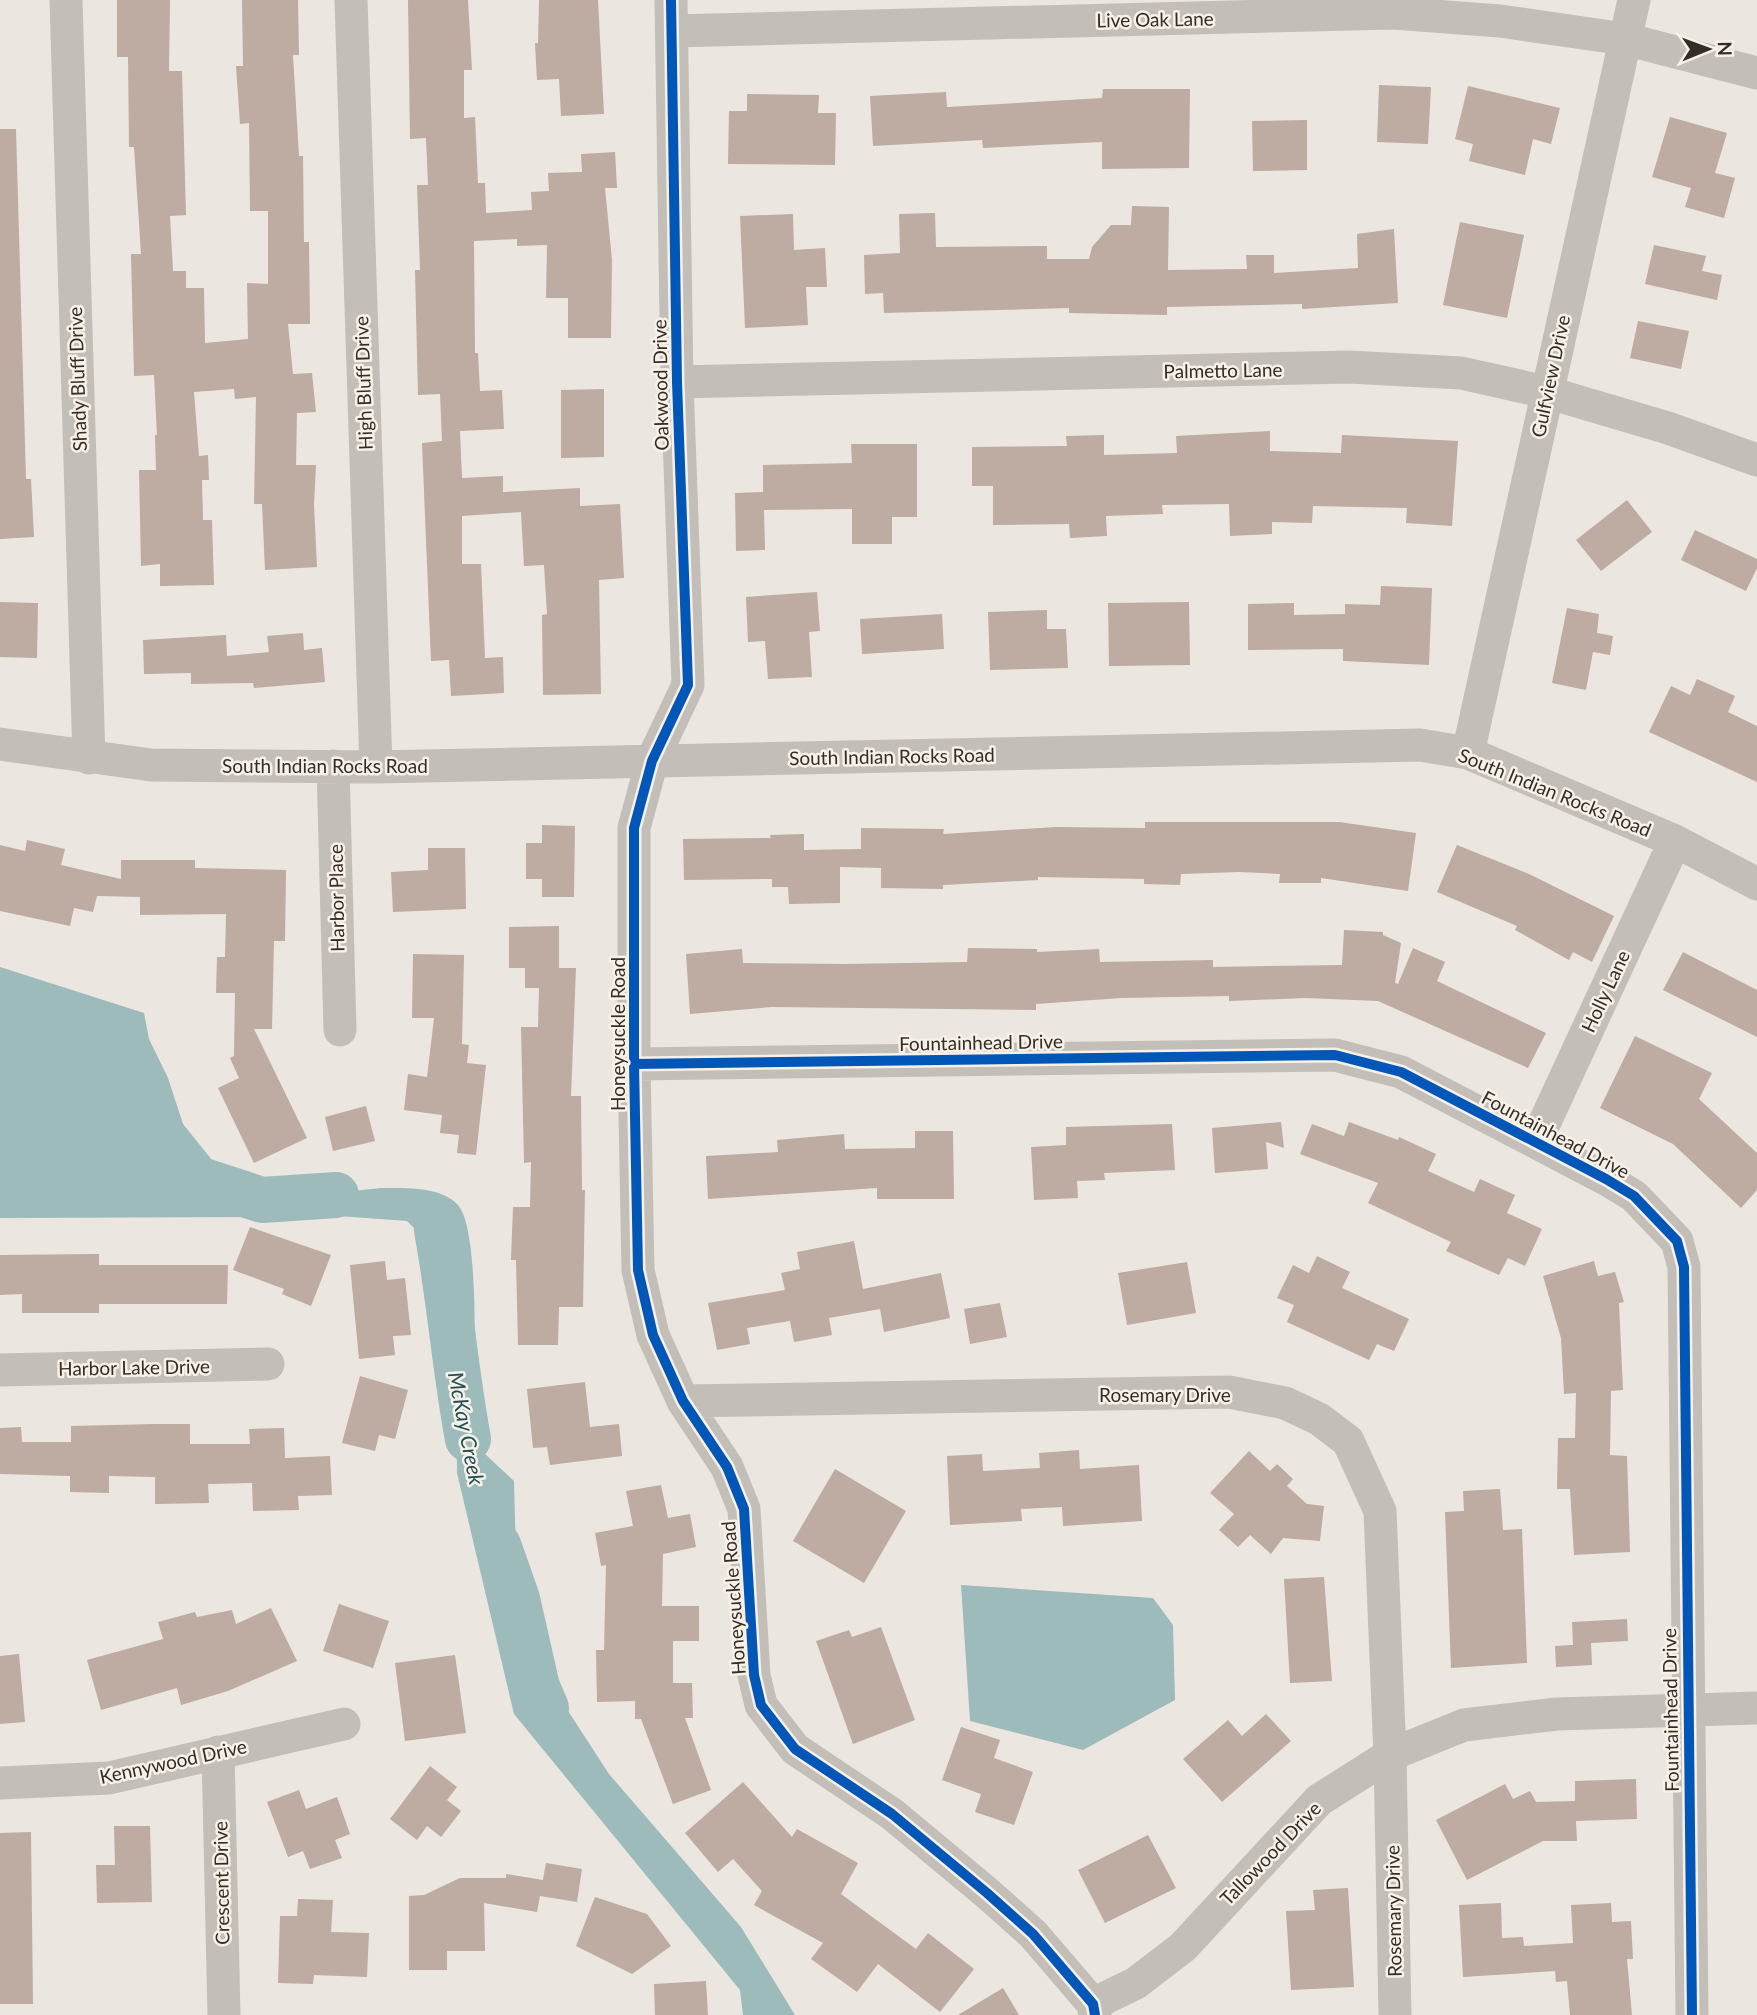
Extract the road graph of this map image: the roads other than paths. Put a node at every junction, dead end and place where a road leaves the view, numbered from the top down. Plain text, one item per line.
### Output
1 (66, 0) edge
2 (351, 0) edge
3 (1634, 0) edge
4 (672, 15) edge
5 (1626, 39) junction
6 (1757, 73) edge
7 (677, 382) junction
8 (1546, 392) junction
9 (1757, 460) edge
10 (0, 744) edge
11 (1468, 753) junction
12 (89, 758) junction
13 (652, 761) junction
14 (333, 766) junction
15 (376, 766) junction
16 (1675, 841) junction
17 (1757, 884) edge
18 (340, 1030) dead end
19 (634, 1064) junction
20 (1536, 1141) junction
21 (268, 1364) dead end
22 (0, 1370) edge
23 (682, 1401) junction
24 (1757, 1708) edge
25 (1687, 1710) junction
26 (344, 1724) dead end
27 (218, 1752) junction
28 (1390, 1755) junction
29 (0, 1783) edge
30 (1094, 2010) edge
31 (224, 2015) edge
32 (1395, 2015) edge
33 (1692, 2015) edge

1 - 12 street, Shady Bluff Drive
2 - 15 street, High Bluff Drive
3 - 5 street, Gulfview Drive
4 - 5 street, Live Oak Lane
4 - 7 street, Oakwood Drive
5 - 6 street, Live Oak Lane
5 - 8 street, Gulfview Drive
7 - 8 street, Palmetto Lane
7 - 13 street, Oakwood Drive
8 - 9 street, Palmetto Lane
8 - 11 street, Gulfview Drive
10 - 12 street, South Indian Rocks Road
11 - 13 street, South Indian Rocks Road
11 - 16 street, South Indian Rocks Road
12 - 14 street, South Indian Rocks Road
13 - 15 street, South Indian Rocks Road
13 - 19 street, Honeysuckle Road
14 - 15 street, South Indian Rocks Road
14 - 18 street, Harbor Place
16 - 17 street, South Indian Rocks Road
16 - 20 street, Holly Lane
19 - 20 street, Fountainhead Drive
19 - 23 street, Honeysuckle Road
20 - 25 street, Fountainhead Drive
21 - 22 street, Harbor Lake Drive
23 - 28 street, Rosemary Drive
23 - 30 street, Honeysuckle Road
24 - 25 street, Tallowood Drive
25 - 28 street, Tallowood Drive
25 - 33 street, Fountainhead Drive
26 - 27 street, Kennywood Drive
27 - 29 street, Kennywood Drive
27 - 31 street, Crescent Drive
28 - 30 street, Tallowood Drive
28 - 32 street, Rosemary Drive

